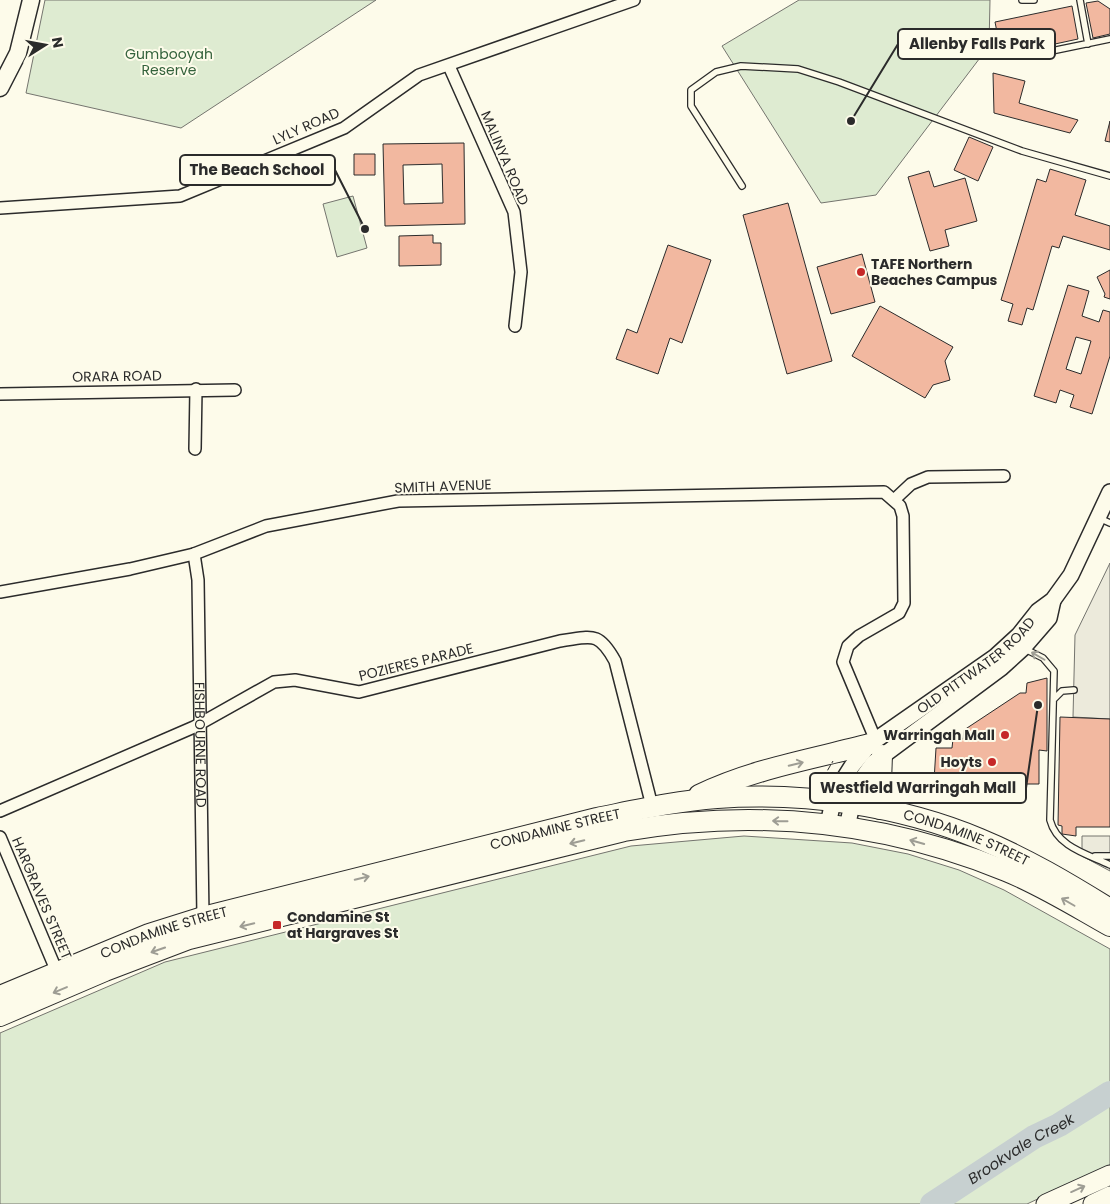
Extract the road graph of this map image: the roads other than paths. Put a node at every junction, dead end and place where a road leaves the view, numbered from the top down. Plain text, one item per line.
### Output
1 (31, 0) edge
2 (634, 0) edge
3 (1022, 0) edge
4 (1034, 0) edge
5 (1080, 0) edge
6 (1110, 39) edge
7 (1088, 44) junction
8 (1006, 50) dead end
9 (449, 66) junction
10 (0, 88) edge
11 (1110, 176) edge
12 (742, 186) dead end
13 (0, 208) edge
14 (515, 326) dead end
15 (196, 389) junction
16 (235, 390) dead end
17 (0, 394) edge
18 (195, 449) dead end
19 (1004, 476) dead end
20 (1110, 492) edge
21 (895, 500) junction
22 (1104, 520) edge
23 (194, 554) junction
24 (0, 592) edge
25 (1053, 600) junction
26 (1023, 648) junction
27 (1074, 690) dead end
28 (1053, 701) junction
29 (200, 724) junction
30 (876, 747) junction
31 (684, 802) junction
32 (842, 803) junction
33 (652, 806) junction
34 (880, 809) junction
35 (0, 811) edge
36 (838, 825) junction
37 (0, 837) edge
38 (1090, 855) junction
39 (1110, 856) edge
40 (1110, 865) edge
41 (1110, 909) edge
42 (204, 926) junction
43 (1110, 926) edge
44 (57, 972) junction
45 (0, 996) edge
46 (0, 1016) edge
47 (1110, 1175) edge
48 (1110, 1196) edge
49 (1046, 1204) edge
50 (1093, 1204) edge

1 - 10 main road
2 - 9 street, LYLY ROAD
3 - 4 lane
5 - 7 lane
6 - 7 lane
7 - 8 lane
9 - 13 street, LYLY ROAD
9 - 14 street, MALINYA ROAD
11 - 12 lane
15 - 16 street, ORARA ROAD
15 - 17 street, ORARA ROAD
15 - 18 street
19 - 21 street
20 - 22 street, OLD PITTWATER ROAD
21 - 23 street, SMITH AVENUE
21 - 30 street
22 - 25 street, OLD PITTWATER ROAD
23 - 24 street, SMITH AVENUE
23 - 29 street, FISHBOURNE ROAD
25 - 26 street, OLD PITTWATER ROAD
25 - 30 street, OLD PITTWATER ROAD
28 -> 26 lane
26 - 30 street, OLD PITTWATER ROAD
27 - 28 lane
28 - 38 lane
29 - 33 street, POZIERES PARADE
29 - 35 street, POZIERES PARADE
29 - 42 street, FISHBOURNE ROAD
31 -> 30 highway
30 - 32 street, OLD PITTWATER ROAD
30 - 34 highway
31 - 32 highway, CONDAMINE STREET
31 - 33 highway, CONDAMINE STREET
32 - 34 highway, CONDAMINE STREET
32 - 36 street, OLD PITTWATER ROAD
42 -> 33 highway, CONDAMINE STREET
34 - 41 highway, CONDAMINE STREET
36 -> 42 highway, CONDAMINE STREET
43 -> 36 highway, CONDAMINE STREET
37 - 44 street, HARGRAVES STREET
38 - 39 lane
38 - 40 lane
42 - 44 highway, CONDAMINE STREET
42 -> 46 highway, CONDAMINE STREET
44 - 45 highway, CONDAMINE STREET
49 -> 47 main road
48 - 50 main road

